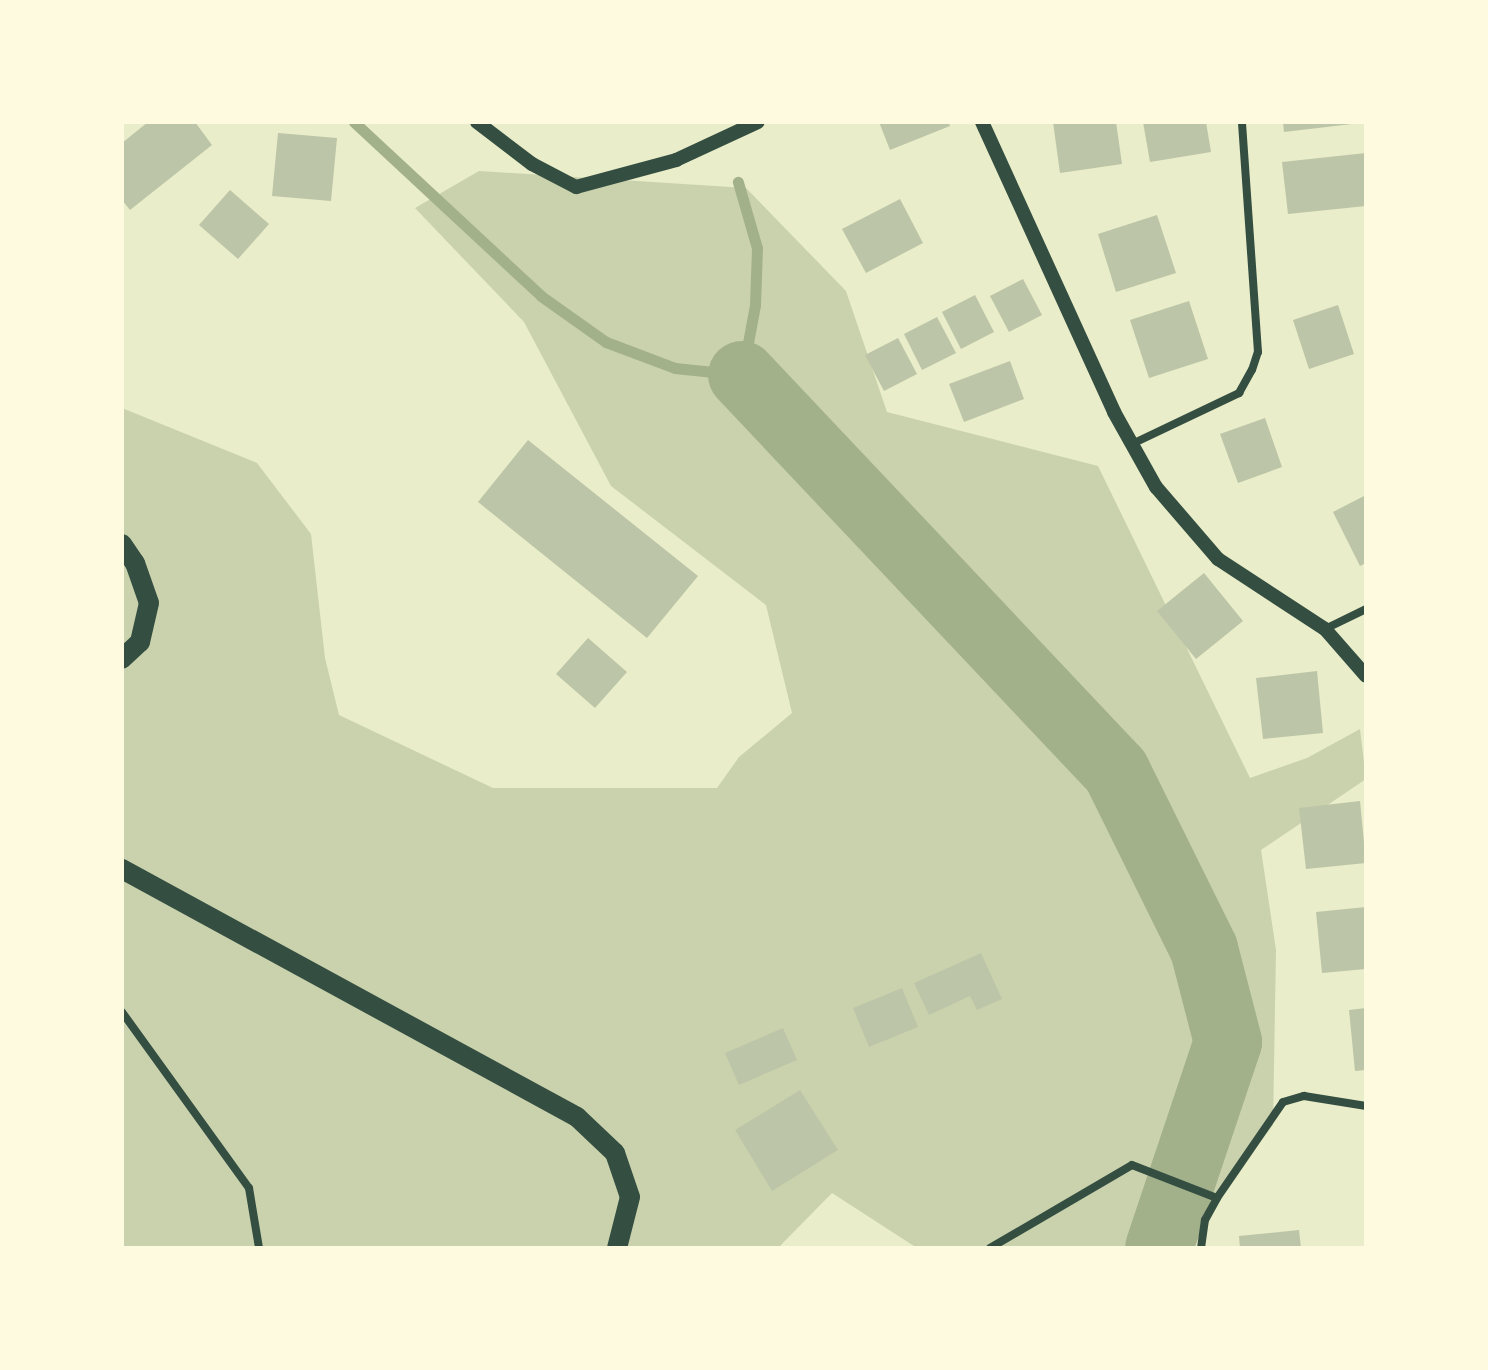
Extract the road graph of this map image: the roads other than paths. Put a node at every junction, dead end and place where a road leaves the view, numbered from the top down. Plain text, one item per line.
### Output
1 (477, 122) edge
2 (758, 122) edge
3 (982, 122) edge
4 (1242, 122) edge
5 (1132, 444) junction
6 (122, 544) edge
7 (1366, 609) edge
8 (1325, 629) junction
9 (122, 659) edge
10 (1366, 676) edge
11 (122, 869) edge
12 (122, 1012) edge
13 (1366, 1106) edge
14 (1217, 1198) junction
15 (259, 1248) edge
16 (617, 1248) edge
17 (990, 1248) edge
18 (1201, 1248) edge

1 - 2 street
3 - 5 street
4 - 5 street
5 - 8 street
6 - 9 main road
7 - 8 street
8 - 10 street
11 - 16 main road
12 - 15 street
13 - 14 street
14 - 17 street
14 - 18 street

